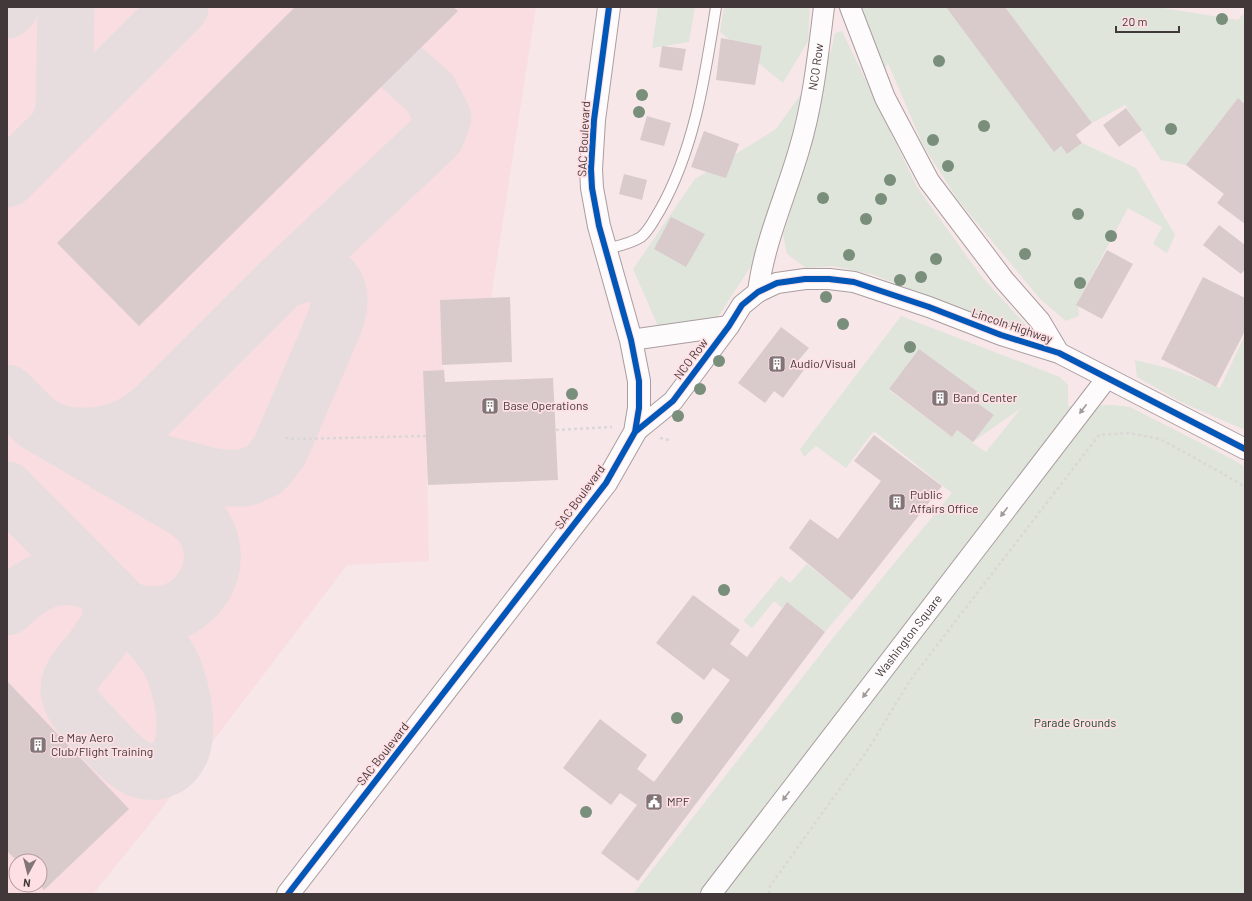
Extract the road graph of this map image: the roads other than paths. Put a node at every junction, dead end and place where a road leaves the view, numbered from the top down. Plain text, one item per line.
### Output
1 (609, 7) edge
2 (716, 7) edge
3 (824, 7) edge
4 (850, 7) edge
5 (606, 250) junction
6 (758, 292) junction
7 (729, 326) junction
8 (631, 340) junction
9 (1059, 353) junction
10 (1107, 378) junction
11 (635, 432) junction
12 (1245, 449) edge
13 (288, 894) edge
14 (711, 894) edge

1 - 5 street, SAC Boulevard
2 - 5 lane
3 - 6 street, NCO Row
4 - 9 street, Lincoln Highway
5 - 8 street, SAC Boulevard
6 - 7 street, NCO Row
6 - 9 street, Lincoln Highway
7 - 8 street
7 - 11 street, NCO Row
8 - 11 street, SAC Boulevard
9 - 10 street, Lincoln Highway
10 - 12 street, Lincoln Highway
10 -> 14 street, Washington Square
11 - 13 street, SAC Boulevard

